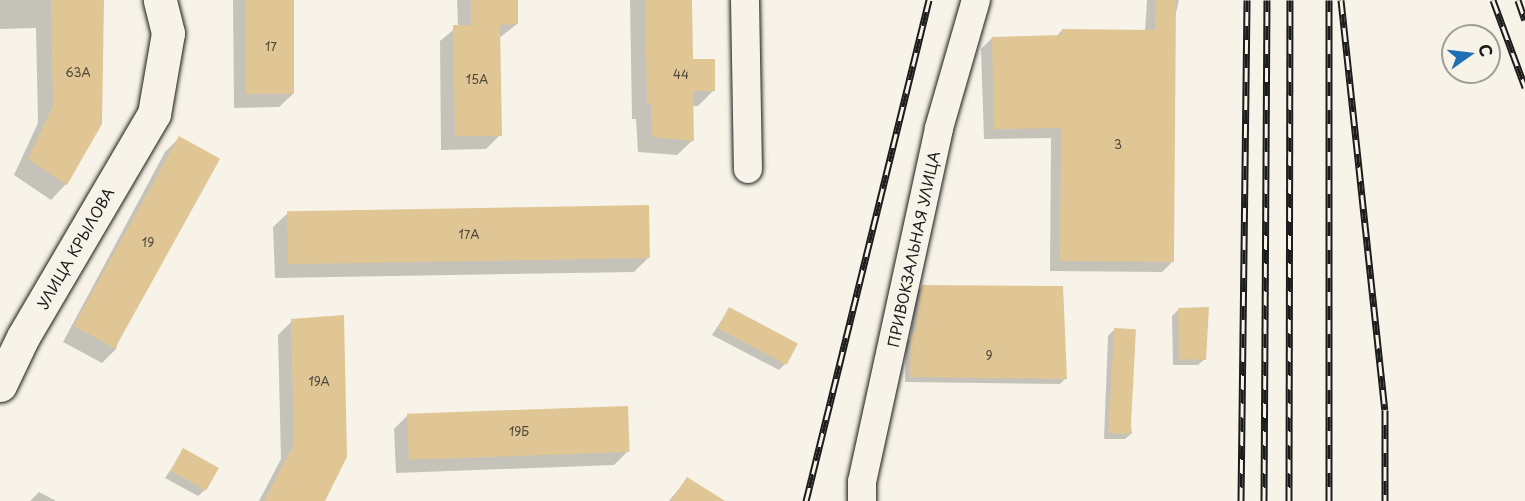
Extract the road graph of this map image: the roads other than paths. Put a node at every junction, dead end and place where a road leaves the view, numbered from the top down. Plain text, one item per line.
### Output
1 (160, 0) edge
2 (745, 0) edge
3 (976, 0) edge
4 (748, 169) dead end
5 (0, 385) edge
6 (862, 501) edge

1 - 5 street, УЛИЦА КРЫЛОВА
2 - 4 street
3 - 6 street, ПРИВОКЗАЛЬНАЯ УЛИЦА

